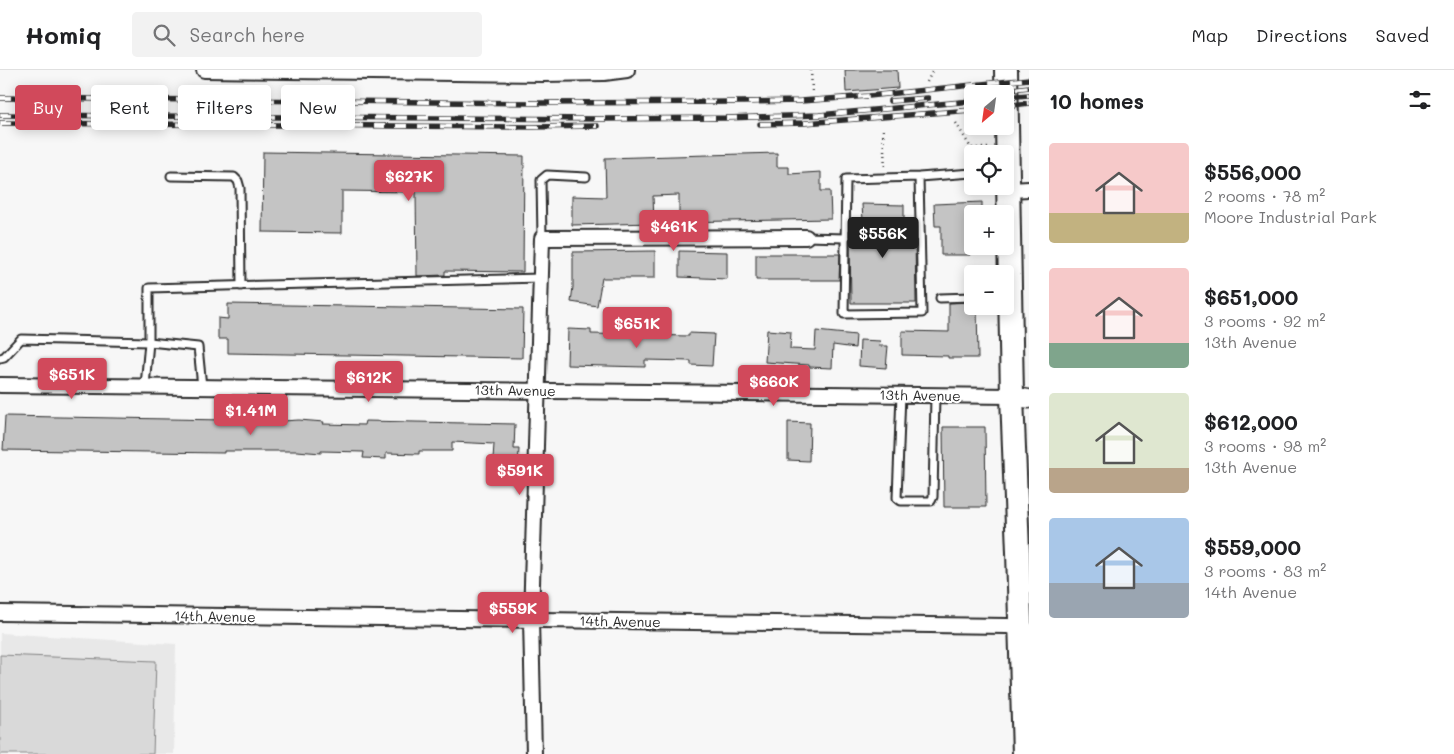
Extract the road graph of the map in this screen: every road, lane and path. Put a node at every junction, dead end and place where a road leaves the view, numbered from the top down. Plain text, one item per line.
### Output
1 (204, 70) edge
2 (627, 70) edge
3 (811, 70) edge
4 (933, 70) edge
5 (1006, 70) edge
6 (543, 72) edge
7 (927, 82) dead end
8 (812, 91) dead end
9 (956, 123) dead end
10 (883, 130) dead end
11 (969, 145) edge
12 (1011, 145) edge
13 (964, 174) edge
14 (171, 176) dead end
15 (586, 177) dead end
16 (919, 177) junction
17 (886, 178) junction
18 (1012, 195) edge
19 (806, 237) joint
20 (542, 238) junction
21 (845, 238) junction
22 (1009, 265) edge
23 (541, 278) junction
24 (241, 286) junction
25 (964, 297) edge
26 (940, 298) dead end
27 (1010, 315) edge
28 (149, 342) junction
29 (0, 358) edge
30 (0, 385) edge
31 (145, 386) junction
32 (202, 387) junction
33 (537, 390) junction
34 (901, 394) junction
35 (935, 395) junction
36 (1020, 397) edge
37 (0, 613) edge
38 (532, 619) junction
39 (1024, 628) edge
40 (534, 754) edge
41 (1024, 754) edge

1 - 6 street
2 - 6 street
3 - 8 path
4 - 7 path
5 - 12 main road
9 - 11 path
10 - 17 path
13 - 16 lane
14 - 24 lane
15 - 20 lane
16 - 17 lane
16 - 21 lane
17 - 21 lane
18 - 22 main road
19 - 20 street
19 - 21 lane
20 - 23 street
23 - 24 lane
23 - 33 street
24 - 28 lane
25 - 26 lane
27 - 36 main road
28 - 29 lane
28 - 31 lane
28 - 32 lane
30 - 31 street, 13th Avenue
31 - 32 street, 13th Avenue
32 - 33 street, 13th Avenue
33 - 34 street, 13th Avenue
33 - 38 street
34 - 35 street, 13th Avenue
34 - 35 lane
35 - 36 street, 13th Avenue
36 - 39 main road
37 - 38 street, 14th Avenue
38 - 39 street, 14th Avenue
38 - 40 street
39 - 41 main road

